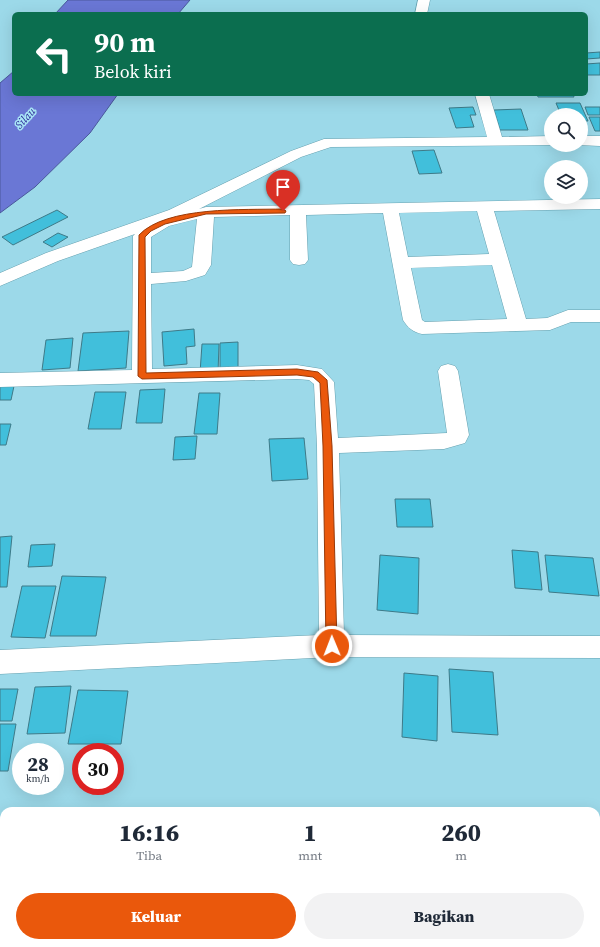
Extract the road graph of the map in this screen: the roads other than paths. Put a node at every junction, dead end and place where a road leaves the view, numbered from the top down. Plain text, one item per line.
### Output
1 (424, 0) edge
2 (421, 12) edge
3 (483, 96) edge
4 (496, 141) junction
5 (544, 141) edge
6 (588, 141) edge
7 (600, 141) edge
8 (600, 204) edge
9 (484, 206) junction
10 (390, 208) junction
11 (298, 211) junction
12 (206, 212) junction
13 (499, 259) junction
14 (299, 260) dead end
15 (401, 263) junction
16 (141, 279) junction
17 (0, 280) edge
18 (600, 316) edge
19 (518, 325) junction
20 (448, 371) dead end
21 (142, 376) junction
22 (0, 380) edge
23 (328, 446) junction
24 (332, 646) junction
25 (600, 647) edge
26 (0, 662) edge

1 - 2 street
3 - 4 street
4 - 5 street
4 - 17 street
6 - 7 street
8 - 9 street
9 - 10 street
9 - 13 street
10 - 11 street
10 - 15 street
11 - 12 street
11 - 14 street
12 - 16 street
12 - 16 street
13 - 15 street
13 - 19 street
15 - 19 street
16 - 21 street
18 - 19 street
20 - 23 street
21 - 22 street
21 - 23 street
23 - 24 street
24 - 25 street
24 - 26 street

